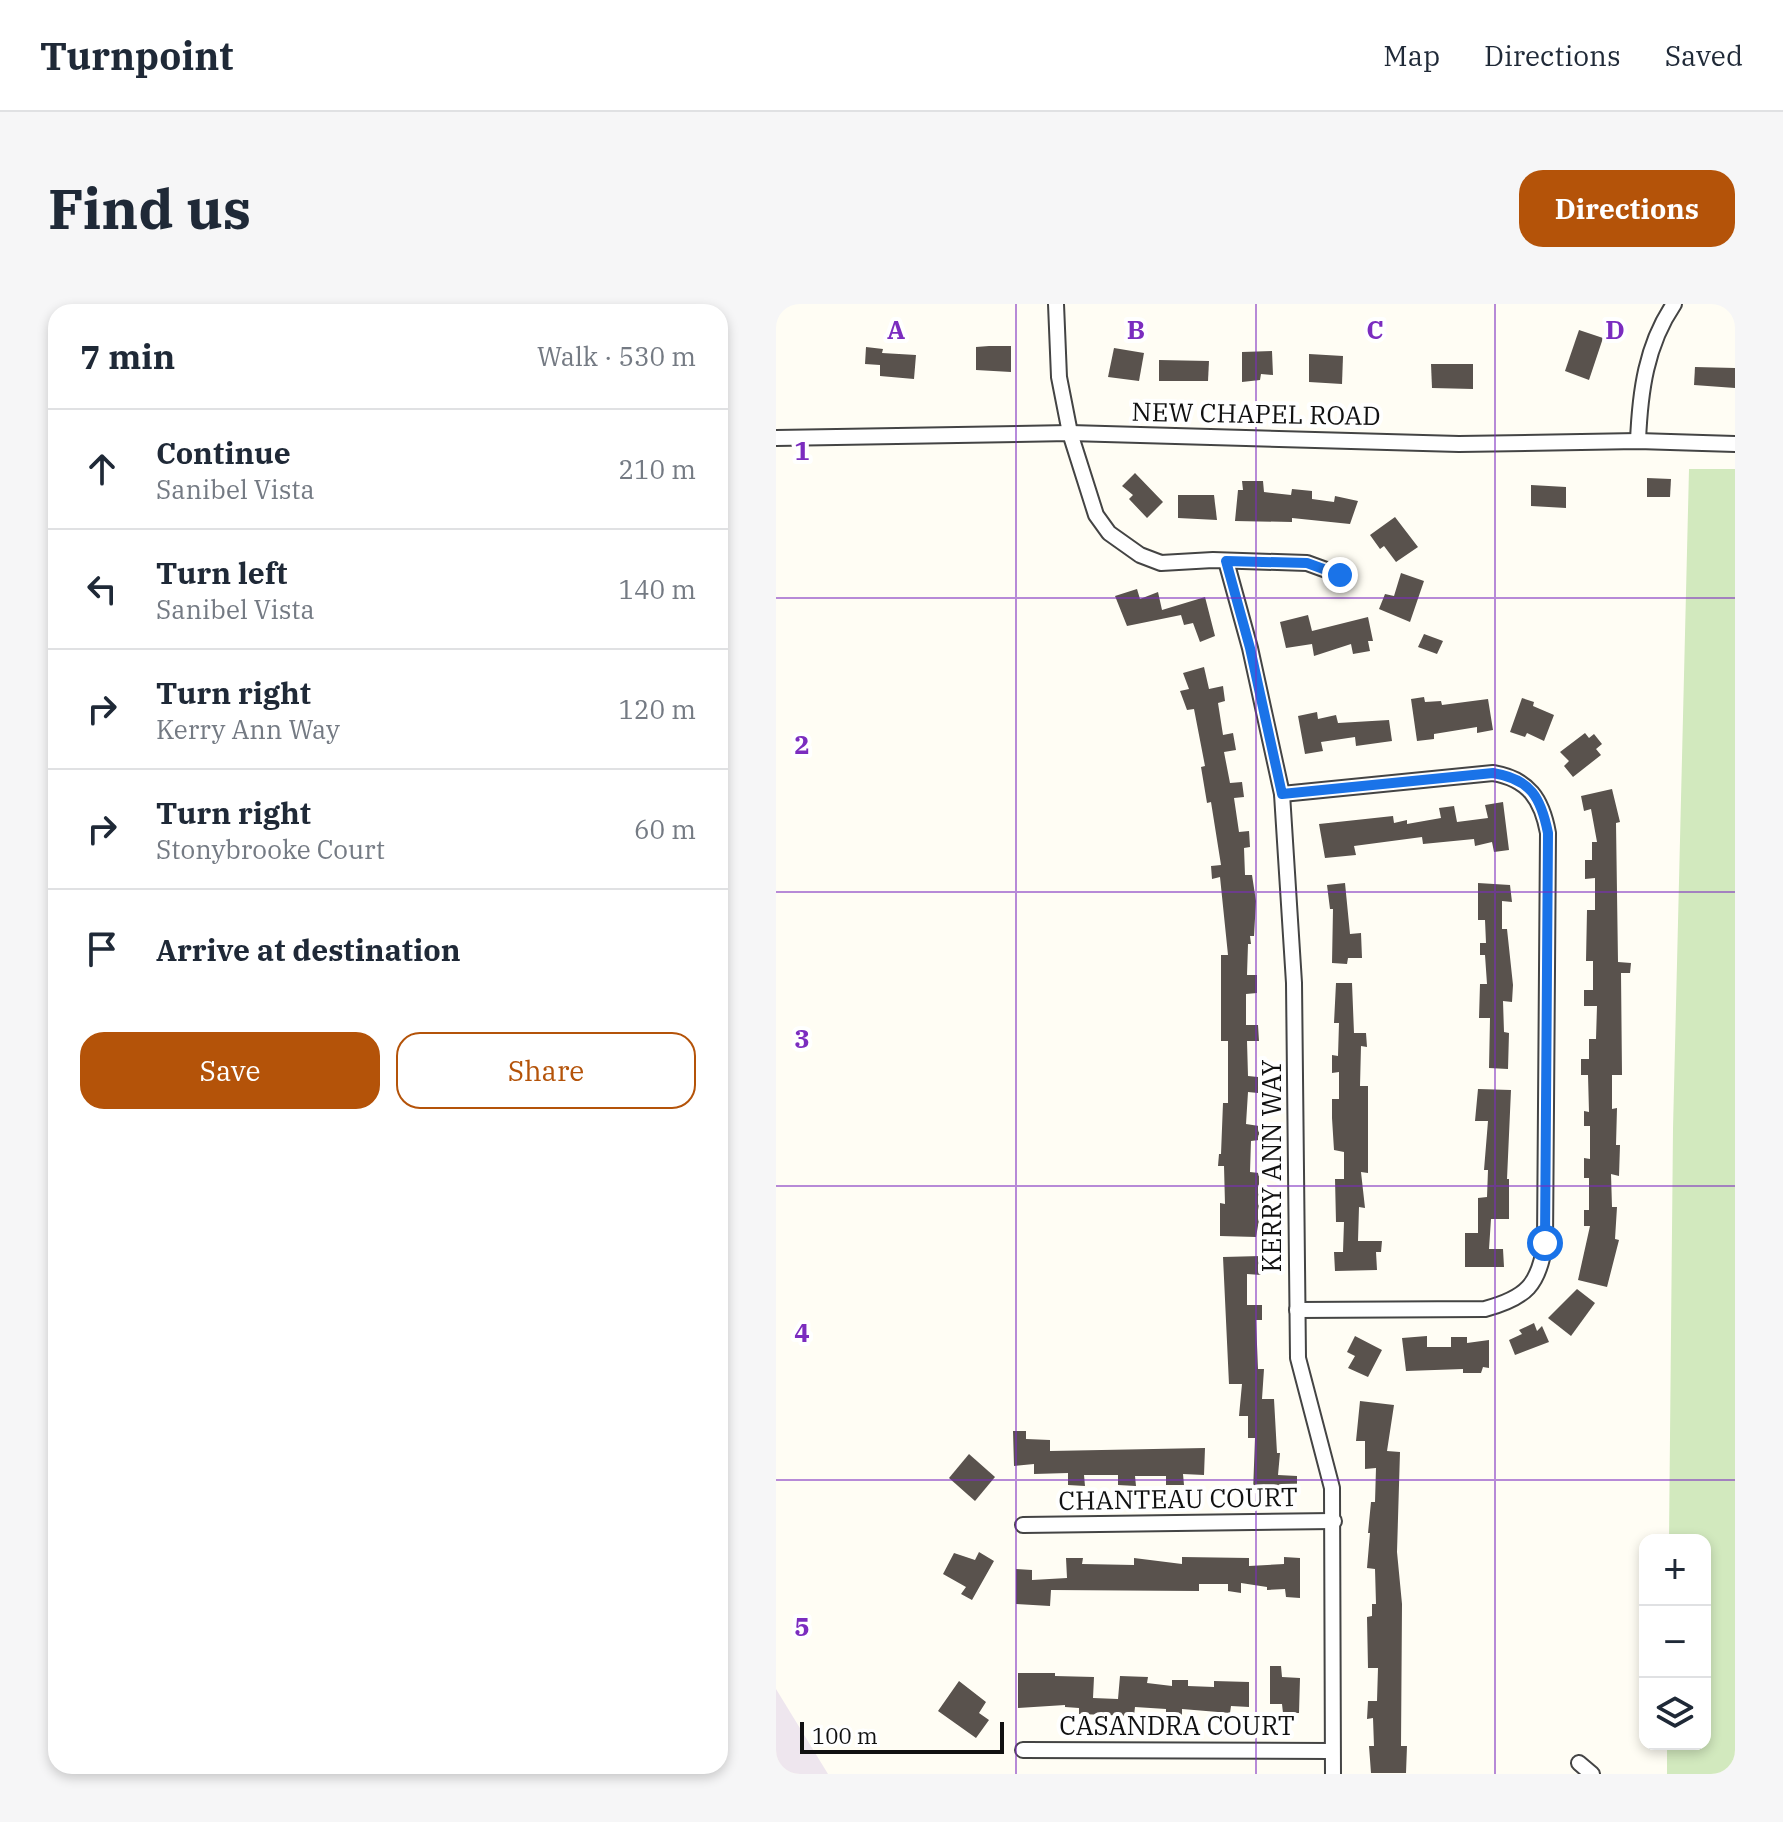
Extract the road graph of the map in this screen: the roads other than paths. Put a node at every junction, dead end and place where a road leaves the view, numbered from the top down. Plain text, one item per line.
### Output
1 (1056, 304) edge
2 (1674, 304) edge
3 (1070, 433) junction
4 (776, 438) edge
5 (1638, 441) junction
6 (1735, 444) edge
7 (1226, 561) junction
8 (1340, 575) dead end
9 (1282, 794) junction
10 (1297, 1310) junction
11 (1334, 1521) junction
12 (1023, 1525) dead end
13 (1023, 1750) dead end
14 (1332, 1751) junction
15 (1579, 1763) dead end
16 (1333, 1774) edge
17 (1592, 1774) edge

1 - 3 street
2 - 5 street
3 - 4 street, NEW CHAPEL ROAD
3 - 5 street, NEW CHAPEL ROAD
3 - 7 street
5 - 6 street, NEW CHAPEL ROAD
7 - 8 street
7 - 9 street, KERRY ANN WAY
9 - 10 street, KERRY ANN WAY
9 - 10 street
10 - 11 street, KERRY ANN WAY
11 - 12 street, CHANTEAU COURT
11 - 14 street, KERRY ANN WAY
13 - 14 street, CASANDRA COURT
14 - 16 street, KERRY ANN WAY
15 - 17 street

